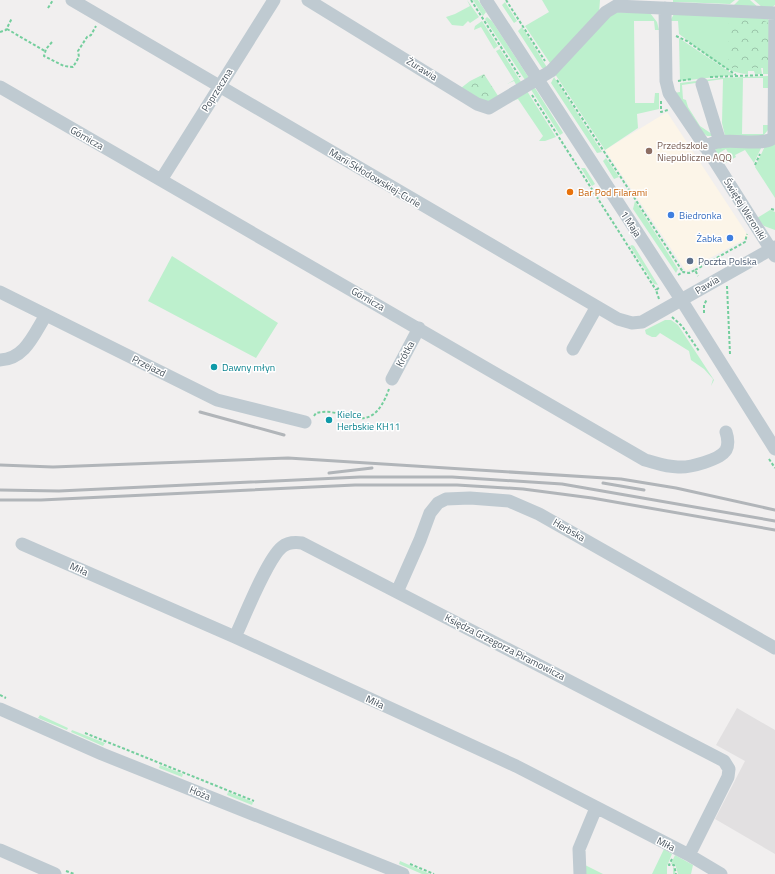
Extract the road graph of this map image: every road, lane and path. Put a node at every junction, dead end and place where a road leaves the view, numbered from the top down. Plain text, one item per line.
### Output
1 (53, 0) edge
2 (72, 0) edge
3 (274, 0) edge
4 (308, 0) edge
5 (471, 0) edge
6 (486, 0) edge
7 (506, 0) edge
8 (641, 3) edge
9 (608, 4) edge
10 (48, 8) dead end
11 (665, 8) junction
12 (775, 14) edge
13 (12, 18) dead end
14 (97, 25) dead end
15 (7, 29) junction
16 (0, 32) edge
17 (666, 36) junction
18 (52, 42) dead end
19 (45, 51) junction
20 (551, 71) junction
21 (736, 75) junction
22 (775, 75) edge
23 (701, 80) junction
24 (666, 81) junction
25 (532, 83) junction
26 (219, 86) junction
27 (0, 87) edge
28 (720, 142) junction
29 (708, 151) junction
30 (161, 180) junction
31 (771, 209) dead end
32 (775, 210) edge
33 (753, 221) junction
34 (774, 251) edge
35 (695, 270) junction
36 (683, 272) junction
37 (678, 275) dead end
38 (698, 276) dead end
39 (727, 284) dead end
40 (660, 288) dead end
41 (656, 290) junction
42 (0, 292) edge
43 (707, 295) dead end
44 (682, 301) junction
45 (660, 302) dead end
46 (596, 308) junction
47 (704, 312) dead end
48 (46, 315) junction
49 (419, 328) junction
50 (573, 348) dead end
51 (730, 357) dead end
52 (0, 360) edge
53 (392, 379) joint
54 (305, 422) joint
55 (726, 432) dead end
56 (775, 449) edge
57 (22, 544) dead end
58 (397, 592) junction
59 (235, 637) junction
60 (775, 648) edge
61 (0, 695) edge
62 (12, 701) dead end
63 (0, 708) edge
64 (82, 731) dead end
65 (256, 801) dead end
66 (596, 808) junction
67 (676, 849) junction
68 (0, 850) edge
69 (689, 855) junction
70 (405, 868) edge
71 (56, 874) edge
72 (434, 874) edge
73 (580, 874) edge
74 (676, 874) edge
75 (721, 874) edge

1 - 10 path
2 - 26 street, Marii Skłodowskiej-Curie
3 - 26 street, Poprzeczna
4 - 25 street, Żurawia
5 - 25 path
6 - 25 street, 1 Maja
7 - 20 path
8 - 9 street
8 - 11 street
9 - 20 street, Żurawia
11 - 12 street
11 - 17 street, Świętej Weroniki
12 - 22 street
13 - 15 path
14 - 19 path
15 - 16 path
15 - 19 path
17 - 21 path
17 - 24 street, Świętej Weroniki
18 - 19 path
20 - 25 street, Żurawia
20 - 36 path
21 - 22 path
21 - 23 path
22 - 28 street
23 - 24 path
23 - 28 street
24 - 29 street, Świętej Weroniki
25 - 41 path
25 - 44 street, 1 Maja
26 - 30 street, Poprzeczna
26 - 46 street, Marii Skłodowskiej-Curie
27 - 30 street, Górnicza
28 - 29 street
29 - 33 street, Świętej Weroniki
30 - 49 street, Górnicza
31 - 32 path
33 - 34 street, Świętej Weroniki
33 - 35 path
34 - 44 street, Pawia
35 - 36 path
35 - 38 path
36 - 37 path
39 - 51 path
40 - 41 path
41 - 45 path
42 - 48 street, Przejazd
43 - 47 path
44 - 46 street, Marii Skłodowskiej-Curie
44 - 56 street, 1 Maja
46 - 50 street
48 - 52 street
48 - 54 street, Przejazd
49 - 53 street, Krótka
49 - 55 street, Górnicza
53 - 54 path
57 - 59 street, Miła
58 - 59 street, Księdza Grzegorza Piramowicza
58 - 60 street, Herbska
58 - 69 street, Księdza Grzegorza Piramowicza
59 - 66 street, Miła
61 - 62 path
63 - 70 street, Hoża
64 - 65 path
66 - 67 street, Miła
66 - 73 street
67 - 69 street, Miła
67 - 74 path
68 - 71 street
69 - 75 street, Miła
70 - 72 path

